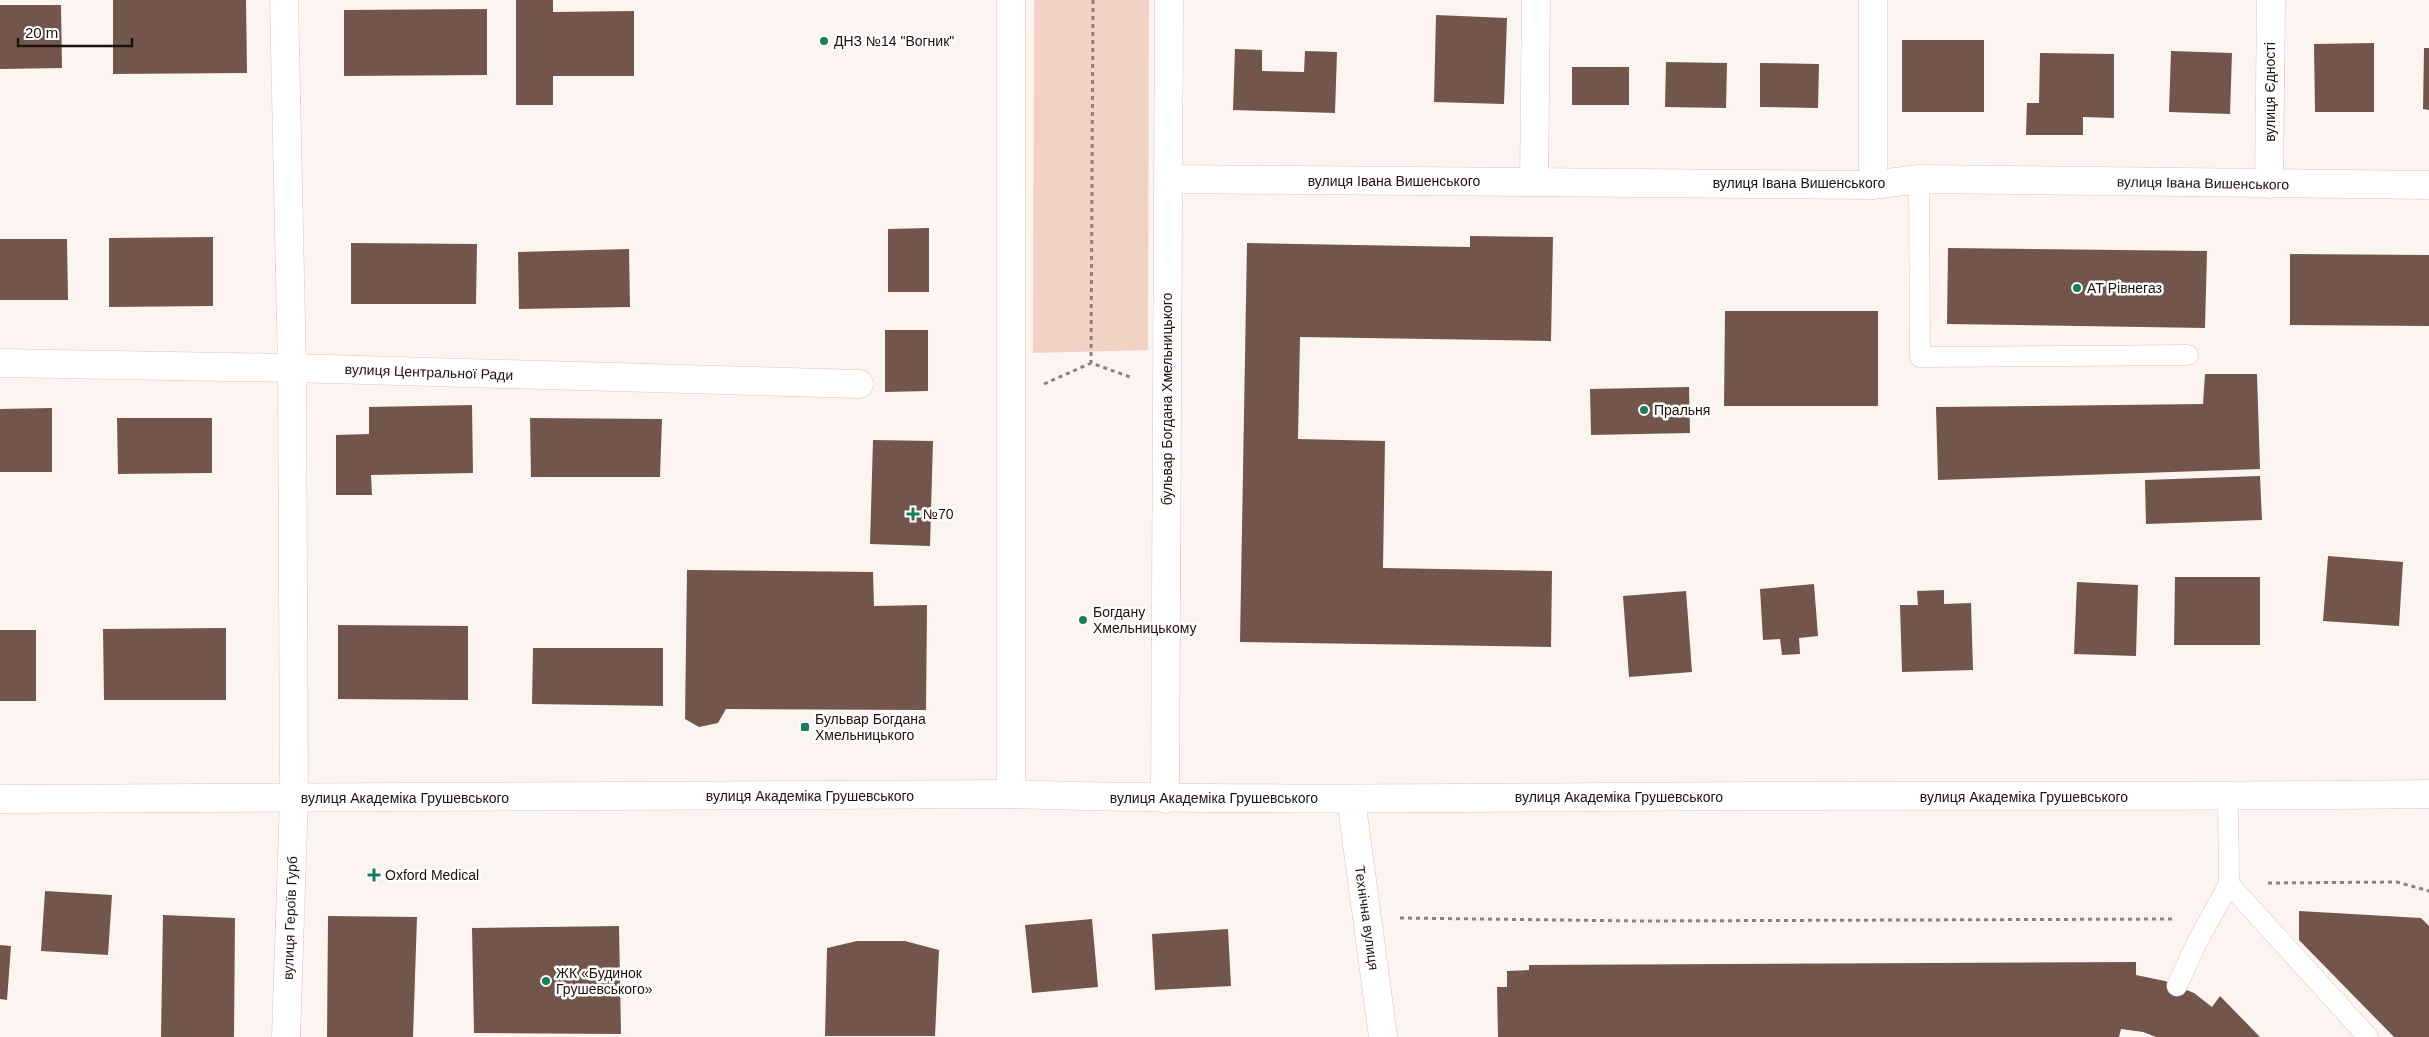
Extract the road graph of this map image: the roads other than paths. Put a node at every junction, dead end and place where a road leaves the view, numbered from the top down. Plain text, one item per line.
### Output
1 (284, 0) edge
2 (1011, 0) edge
3 (1169, 0) edge
4 (1536, 0) edge
5 (1873, 0) edge
6 (2271, 0) edge
7 (1168, 179) junction
8 (1919, 179) junction
9 (1534, 182) junction
10 (2269, 184) junction
11 (1873, 185) junction
12 (2429, 185) edge
13 (2188, 354) dead end
14 (0, 363) edge
15 (292, 368) junction
16 (859, 384) dead end
17 (1011, 794) junction
18 (2429, 794) edge
19 (2228, 796) junction
20 (294, 798) junction
21 (0, 799) edge
22 (1165, 799) junction
23 (1351, 799) junction
24 (2229, 884) junction
25 (2177, 986) dead end
26 (286, 1037) edge
27 (1383, 1037) edge
28 (2368, 1037) edge

1 - 15 street, вулиця Героїв Гурб
2 - 17 street
3 - 7 street, бульвар Богдана Хмельницького
4 - 9 street
5 - 11 street
6 - 10 street, вулиця Єдності
7 - 9 street, вулиця Івана Вишенського
7 - 22 street, бульвар Богдана Хмельницького
8 - 10 street, вулиця Івана Вишенського
8 - 11 street, вулиця Івана Вишенського
8 - 13 lane
9 - 11 street, вулиця Івана Вишенського
10 - 12 street, вулиця Івана Вишенського
14 - 15 street, вулиця Центральної Ради
15 - 16 street, вулиця Центральної Ради
15 - 20 street, вулиця Героїв Гурб
17 - 20 street, вулиця Академіка Грушевського
17 - 22 street, вулиця Академіка Грушевського
18 - 19 street, вулиця Академіка Грушевського
19 - 23 street, вулиця Академіка Грушевського
19 - 24 lane
20 - 21 street, вулиця Академіка Грушевського
20 - 26 street, вулиця Героїв Гурб
22 - 23 street, вулиця Академіка Грушевського
23 - 27 street, Технічна вулиця
24 - 25 lane
24 - 28 lane

